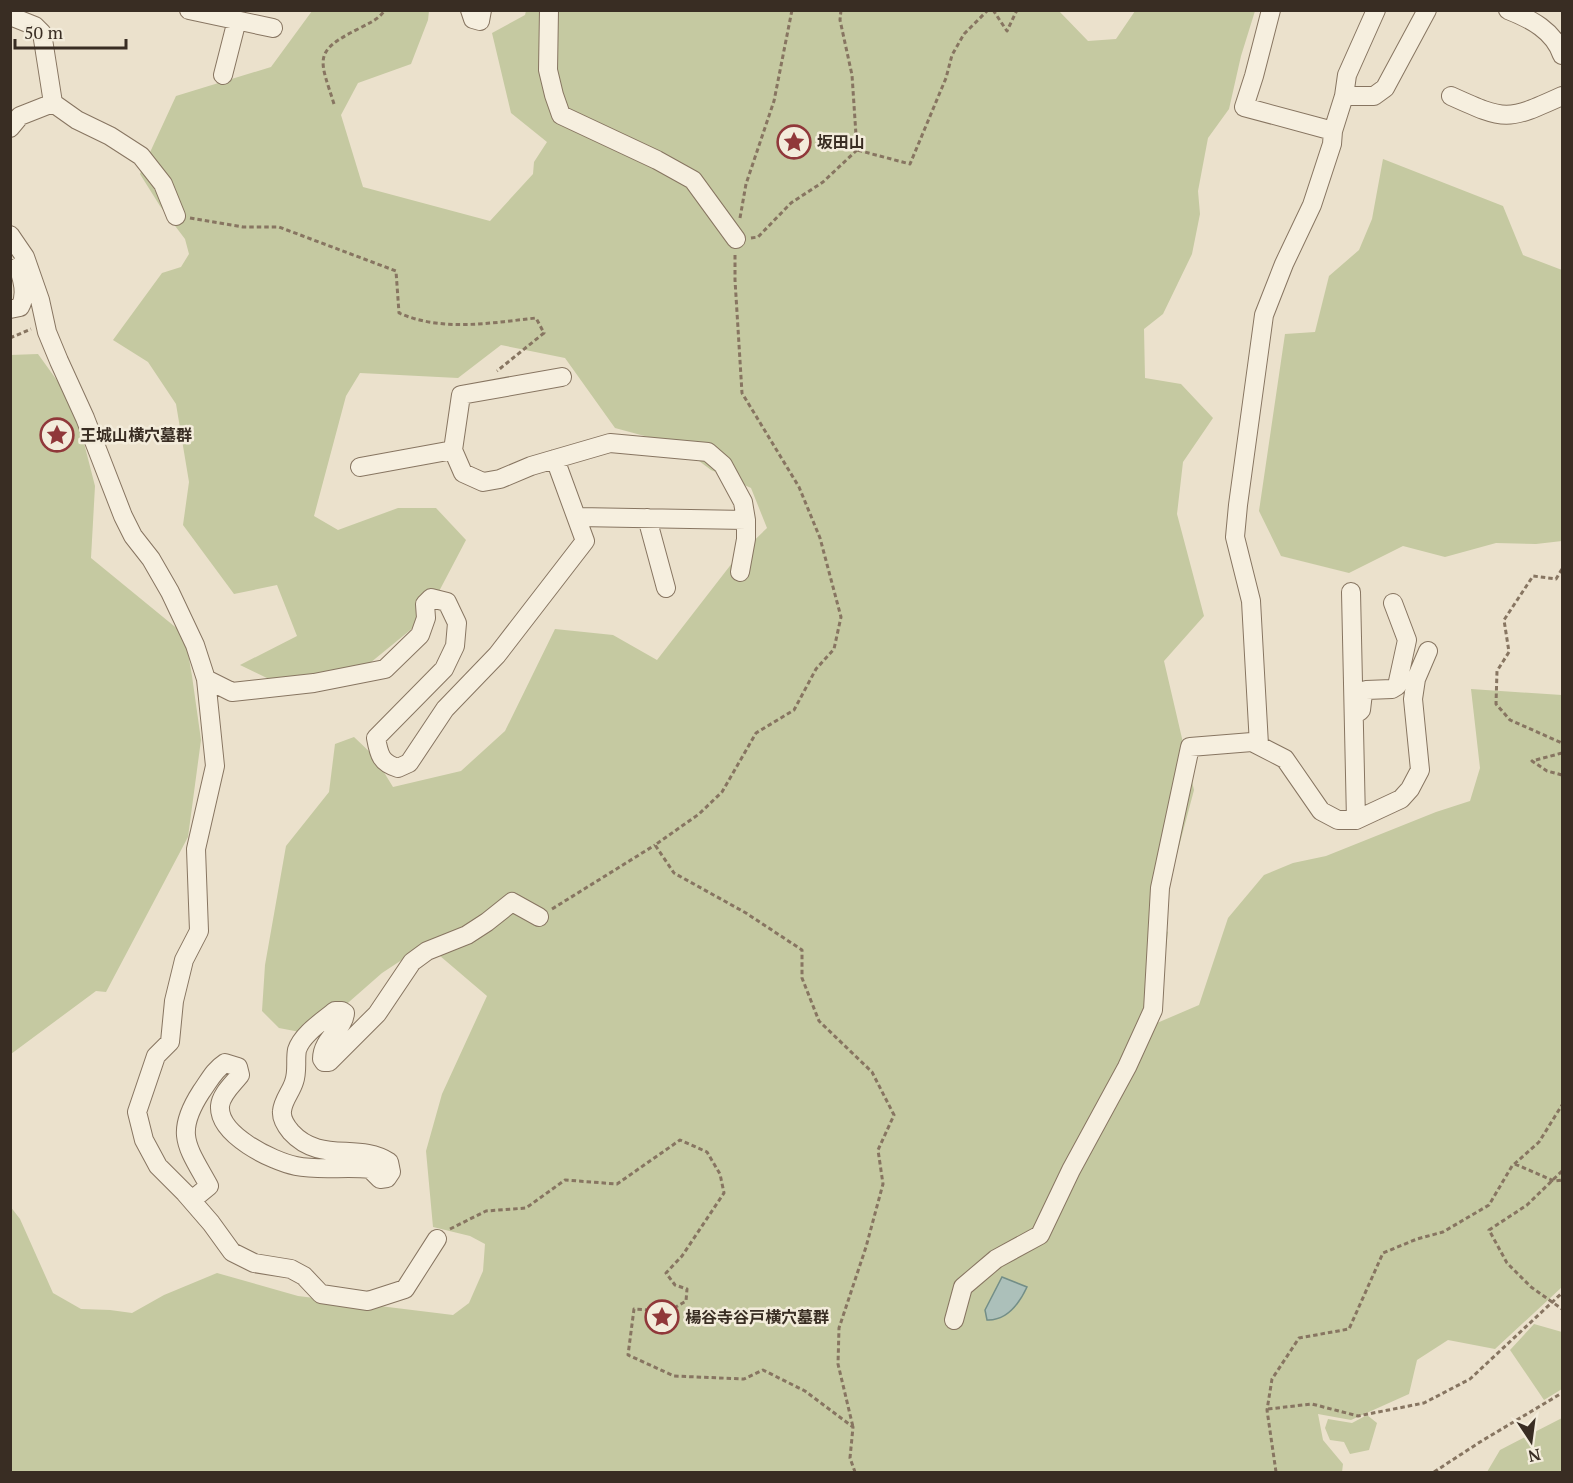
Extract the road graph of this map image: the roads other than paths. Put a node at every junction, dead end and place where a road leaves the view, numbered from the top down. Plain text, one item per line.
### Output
1 (189, 10) edge
2 (470, 10) edge
3 (482, 10) edge
4 (549, 10) edge
5 (1271, 10) edge
6 (1376, 10) edge
7 (1427, 10) edge
8 (1512, 11) edge
9 (10, 16) edge
10 (237, 20) junction
11 (273, 28) dead end
12 (1563, 56) edge
13 (223, 75) dead end
14 (1344, 96) junction
15 (1451, 96) dead end
16 (1563, 96) edge
17 (52, 103) junction
18 (10, 128) edge
19 (1333, 131) junction
20 (176, 216) road end
21 (10, 235) edge
22 (736, 239) road end
23 (10, 252) edge
24 (16, 279) edge
25 (10, 309) edge
26 (562, 377) dead end
27 (453, 450) junction
28 (555, 459) junction
29 (360, 467) dead end
30 (578, 518) junction
31 (647, 518) junction
32 (746, 520) junction
33 (740, 572) dead end
34 (666, 588) dead end
35 (1351, 592) dead end
36 (1393, 603) dead end
37 (1428, 651) dead end
38 (206, 679) junction
39 (1354, 713) junction
40 (1259, 745) junction
41 (1356, 820) junction
42 (539, 917) road end
43 (192, 1200) junction
44 (436, 1239) road end
45 (954, 1320) dead end

1 - 10 street
2 - 3 street
4 - 22 street
5 - 19 street
6 - 14 street
7 - 14 street
8 - 12 street
9 - 17 street
10 - 11 street
10 - 13 street
14 - 19 street
15 - 16 street
17 - 18 street
17 - 20 street
19 - 40 street
21 - 38 street
23 - 24 street
24 - 25 street
26 - 27 street
27 - 28 street
27 - 29 street
28 - 30 street
28 - 32 street
30 - 31 street
30 - 38 street
31 - 32 street
31 - 34 street
32 - 33 street
35 - 39 street
36 - 39 street
37 - 41 street
38 - 43 street
39 - 41 street
40 - 41 street
40 - 45 street
42 - 43 street
43 - 44 street

